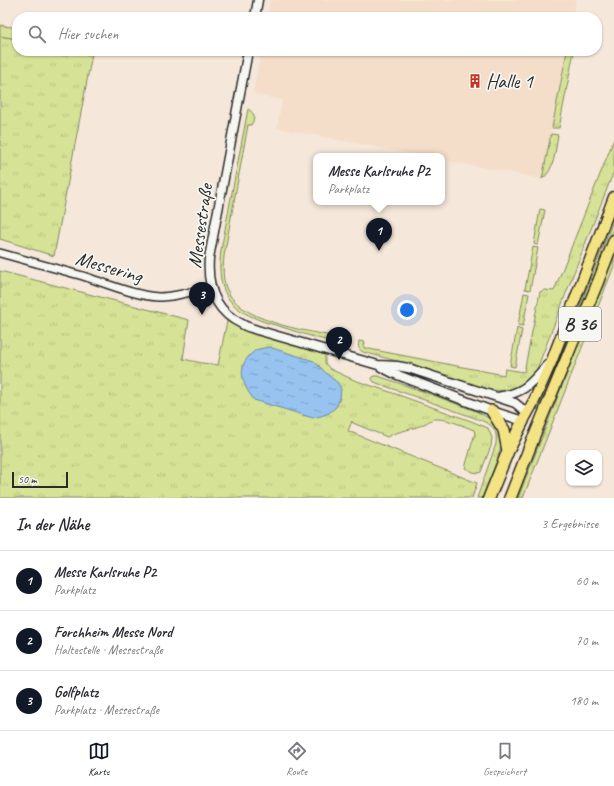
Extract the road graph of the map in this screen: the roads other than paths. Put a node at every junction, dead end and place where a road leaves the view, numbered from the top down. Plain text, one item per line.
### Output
1 (258, 0) edge
2 (256, 12) edge
3 (247, 56) edge
4 (614, 197) edge
5 (614, 240) edge
6 (0, 253) edge
7 (210, 287) junction
8 (552, 360) junction
9 (378, 365) junction
10 (497, 397) junction
11 (546, 408) junction
12 (492, 411) junction
13 (527, 418) junction
14 (533, 439) junction
15 (508, 451) junction
16 (489, 498) edge
17 (510, 498) edge

1 - 2 street
3 - 7 street, Messestraße
4 - 8 main road, B 36
5 - 11 main road, B 36
6 - 7 street, Messering
7 - 9 street, Messestraße
8 - 10 street
8 - 13 main road, B 36
9 - 10 street, Messestraße
9 - 12 street, Messestraße
10 - 13 street, Messestraße
11 - 13 main road
11 - 14 main road, B 36
12 - 13 street, Messestraße
12 - 15 highway
13 - 14 main road
13 - 15 highway, B 36
14 - 17 highway, B 36
15 - 16 highway, B 36

